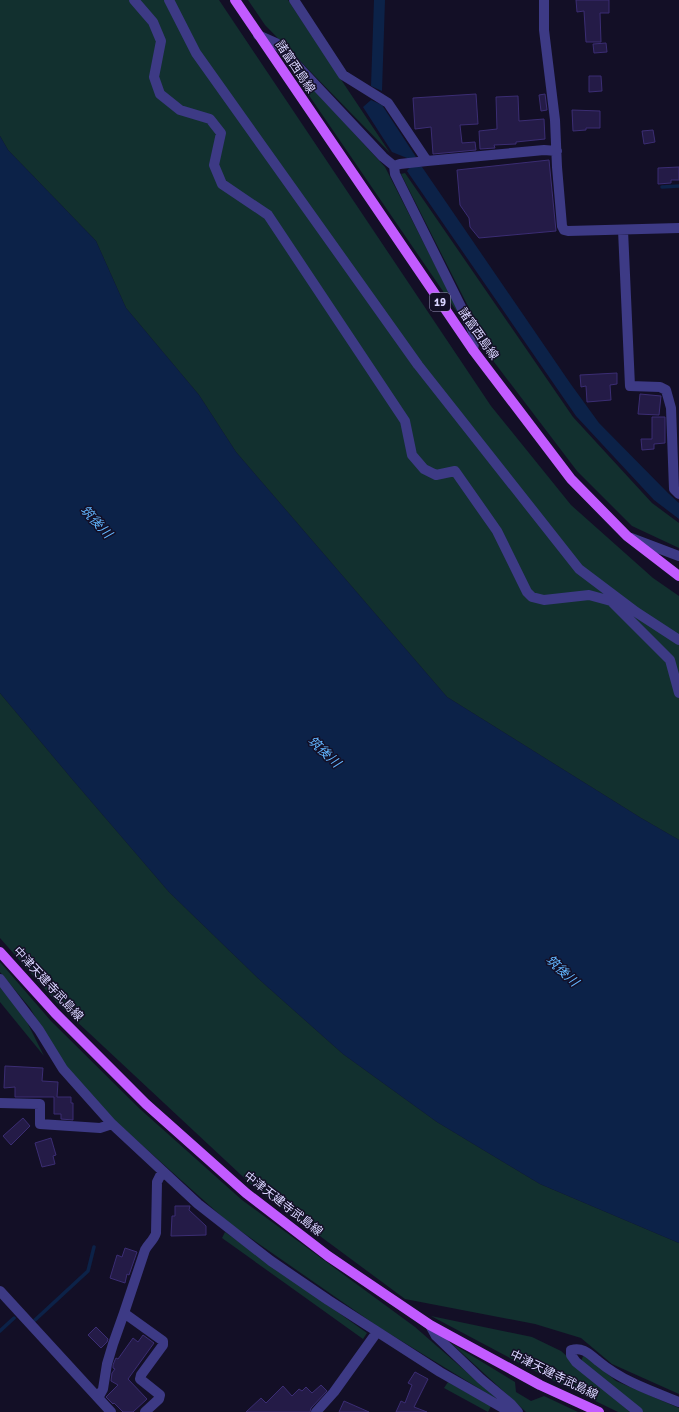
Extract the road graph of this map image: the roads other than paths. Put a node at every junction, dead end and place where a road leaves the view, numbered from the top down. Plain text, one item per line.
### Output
1 (134, 0) edge
2 (169, 0) edge
3 (234, 0) edge
4 (294, 0) edge
5 (544, 0) edge
6 (258, 35) junction
7 (556, 151) junction
8 (423, 162) junction
9 (394, 166) junction
10 (679, 228) edge
11 (623, 230) junction
12 (473, 350) junction
13 (679, 494) edge
14 (628, 536) junction
15 (679, 556) edge
16 (679, 576) edge
17 (679, 640) edge
18 (679, 694) edge
19 (0, 952) edge
20 (0, 979) edge
21 (0, 1103) edge
22 (112, 1124) junction
23 (162, 1172) junction
24 (0, 1291) edge
25 (124, 1313) junction
26 (430, 1325) junction
27 (377, 1332) junction
28 (98, 1398) junction
29 (679, 1402) edge
30 (111, 1412) edge
31 (145, 1412) edge
32 (316, 1412) edge
33 (510, 1412) edge
34 (518, 1412) edge
35 (599, 1412) edge
36 (638, 1412) edge

1 - 18 street
2 - 17 street
3 - 6 main road, 諸富西島線 / 19
4 - 8 street
5 - 7 street
6 - 9 street
6 - 12 main road, 諸富西島線 / 19
7 - 8 street
7 - 11 street
8 - 9 street
9 - 12 street
10 - 11 street
11 - 13 street
12 - 14 main road, 諸富西島線 / 19
14 - 15 street
14 - 16 main road, 諸富西島線 / 19
19 - 26 main road, 中津天建寺武島線
20 - 22 street
21 - 22 street
22 - 23 street
23 - 25 street
23 - 27 street
24 - 28 street
25 - 28 street
25 - 31 street
26 - 34 street
26 - 35 main road, 中津天建寺武島線
27 - 32 street
27 - 33 street
28 - 30 street
29 - 36 street

